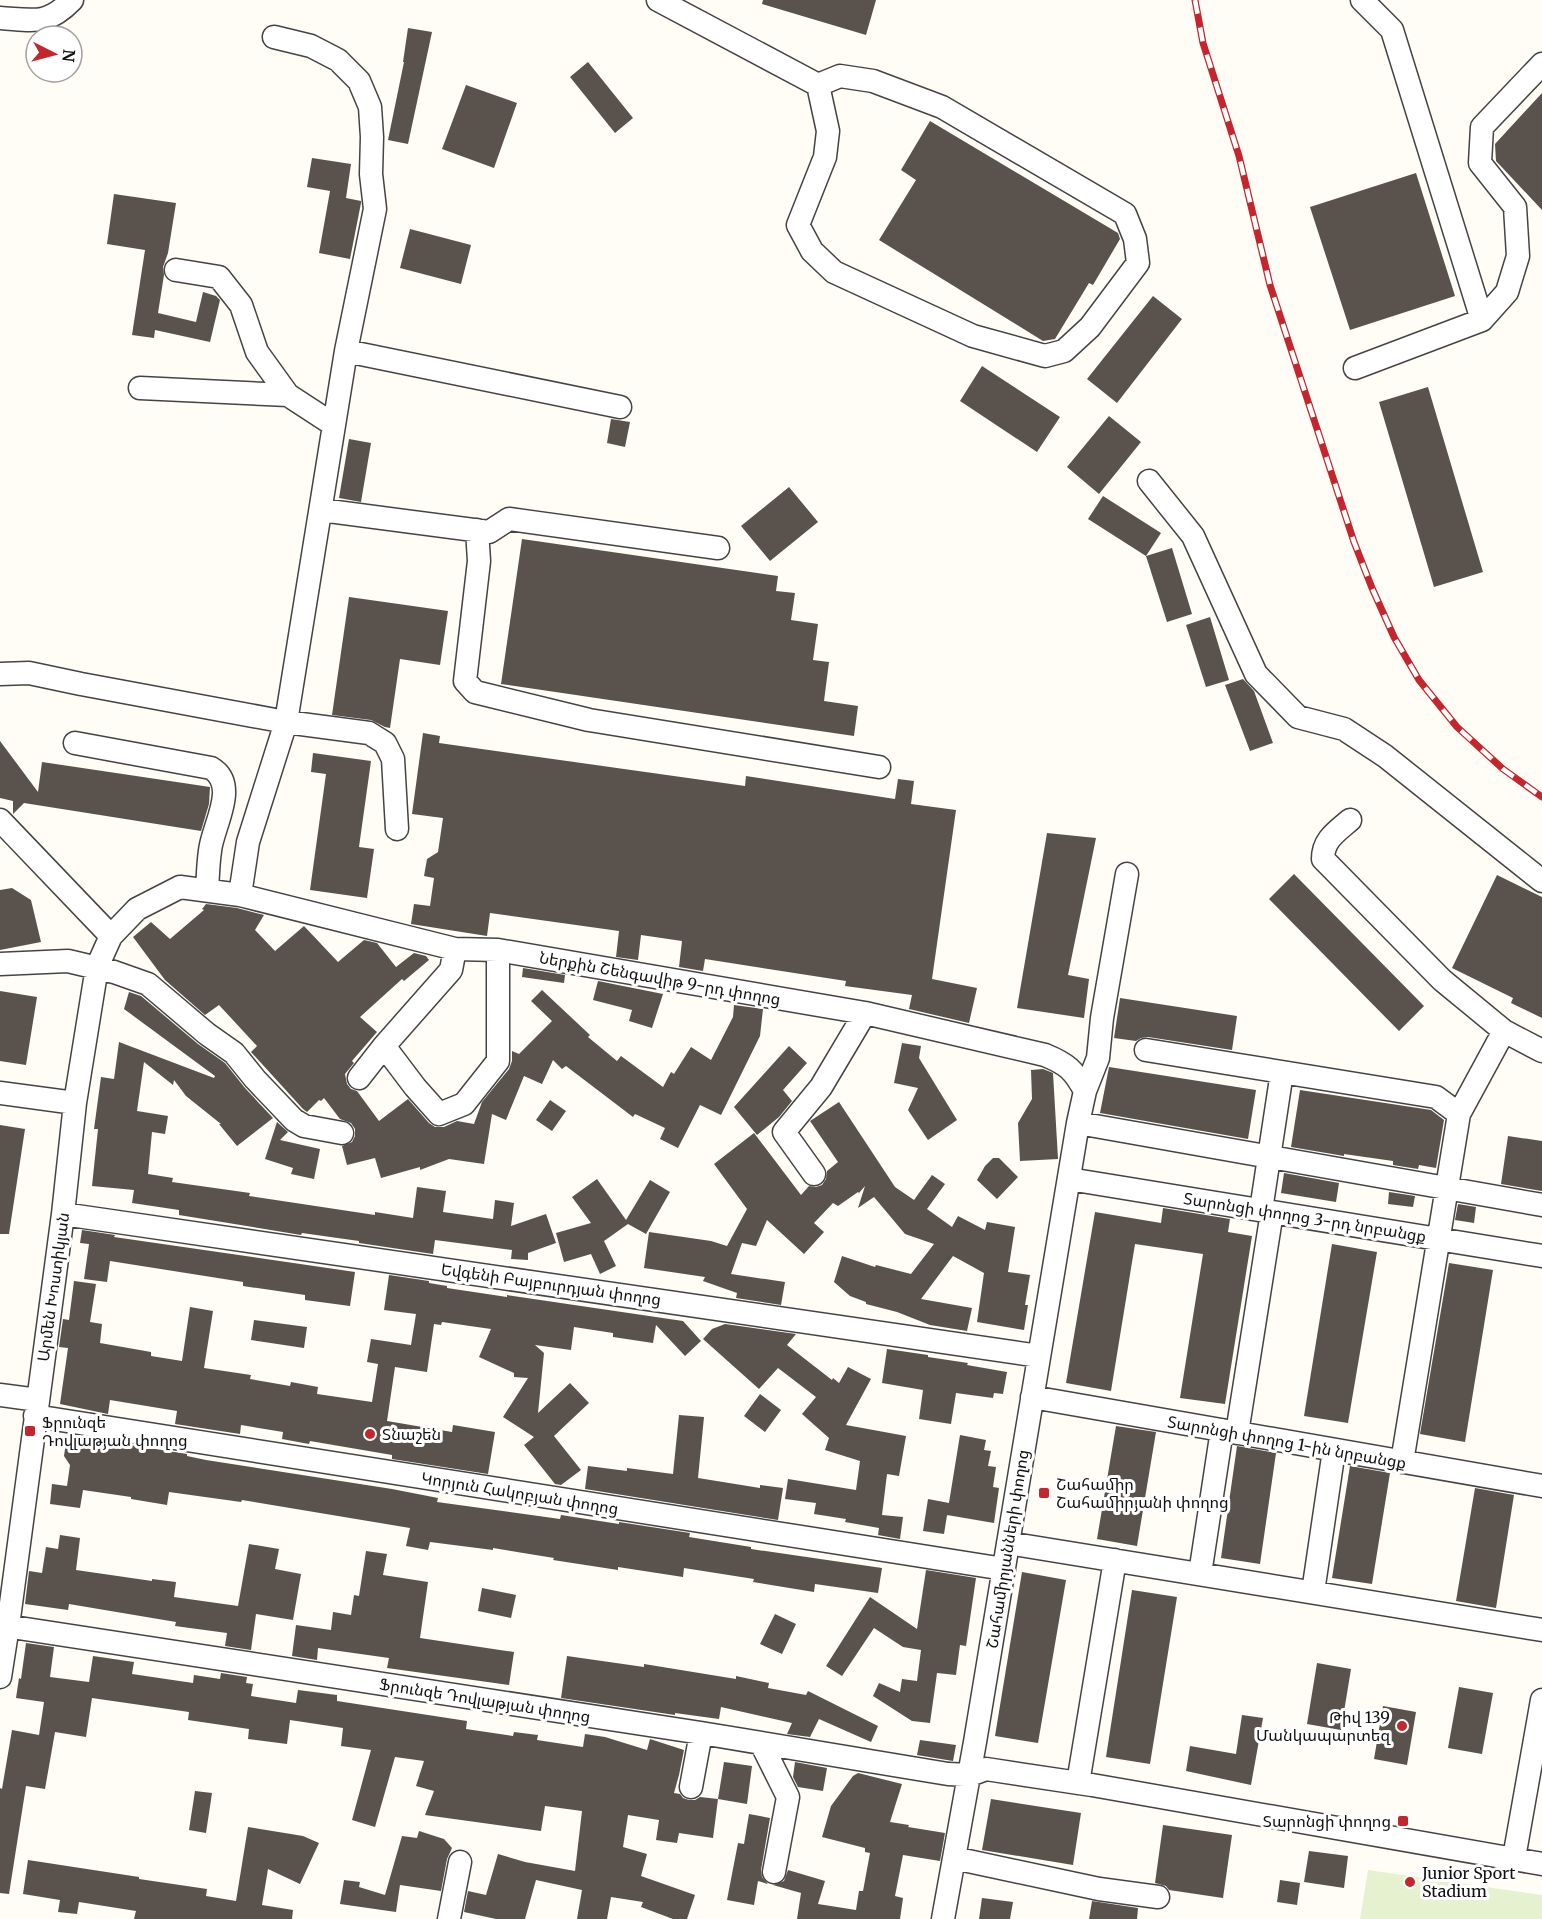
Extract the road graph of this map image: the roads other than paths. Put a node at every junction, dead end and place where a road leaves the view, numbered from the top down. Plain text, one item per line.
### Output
1 (72, 0) edge
2 (658, 0) edge
3 (1362, 0) edge
4 (0, 18) edge
5 (274, 37) dead end
6 (1542, 64) edge
7 (818, 85) junction
8 (176, 270) dead end
9 (1482, 320) junction
10 (346, 351) junction
11 (1355, 368) dead end
12 (140, 388) dead end
13 (288, 395) junction
14 (620, 407) dead end
15 (334, 425) junction
16 (1149, 480) dead end
17 (321, 510) junction
18 (477, 530) junction
19 (718, 548) dead end
20 (0, 674) edge
21 (286, 722) junction
22 (75, 743) dead end
23 (879, 767) dead end
24 (0, 820) edge
25 (1350, 820) dead end
26 (397, 829) dead end
27 (1127, 874) dead end
28 (1542, 881) edge
29 (207, 889) junction
30 (240, 895) junction
31 (137, 909) joint
32 (111, 936) junction
33 (455, 949) junction
34 (498, 950) junction
35 (0, 964) edge
36 (97, 967) junction
37 (865, 1013) junction
38 (1504, 1031) junction
39 (384, 1046) junction
40 (1146, 1050) dead end
41 (1542, 1051) edge
42 (1282, 1072) junction
43 (359, 1078) dead end
44 (1085, 1091) junction
45 (0, 1093) edge
46 (75, 1103) junction
47 (1459, 1114) junction
48 (1078, 1123) junction
49 (342, 1133) dead end
50 (1269, 1155) junction
51 (814, 1174) dead end
52 (1069, 1179) junction
53 (1447, 1189) junction
54 (1542, 1205) edge
55 (1266, 1211) junction
56 (63, 1214) junction
57 (1439, 1239) junction
58 (1542, 1256) edge
59 (1039, 1356) junction
60 (0, 1395) edge
61 (1032, 1397) junction
62 (36, 1408) junction
63 (1230, 1432) junction
64 (1334, 1450) junction
65 (1402, 1462) junction
66 (1542, 1486) edge
67 (1008, 1543) junction
68 (1115, 1560) junction
69 (1004, 1569) junction
70 (1200, 1574) junction
71 (1313, 1592) junction
72 (4, 1625) edge
73 (1542, 1630) edge
74 (0, 1677) edge
75 (1542, 1700) edge
76 (701, 1733) junction
77 (762, 1743) junction
78 (970, 1775) junction
79 (1078, 1783) junction
80 (691, 1787) dead end
81 (954, 1858) junction
82 (1514, 1858) junction
83 (460, 1862) dead end
84 (1542, 1864) edge
85 (774, 1872) dead end
86 (1158, 1897) dead end
87 (448, 1919) edge
88 (943, 1919) edge

1 - 4 street
2 - 7 street
3 - 9 street
5 - 10 street
6 - 9 street
7 - 7 street
8 - 13 street
9 - 11 street
10 - 14 street
10 - 15 street
12 - 13 street
13 - 15 street
15 - 17 street
16 - 28 street
17 - 18 street
17 - 21 street
18 - 19 street
18 - 23 street
20 - 21 street
21 - 26 street
21 - 30 street
22 - 29 street
24 - 32 street
25 - 38 street
27 - 44 street
29 - 30 street, Ներքին Շենգավիթ 9-րդ փողոց
29 - 31 street, Ներքին Շենգավիթ 9-րդ փողոց
30 - 33 street, Ներքին Շենգավիթ 9-րդ փողոց
31 - 32 street, Արմեն Խոստիկյան
32 - 36 street, Արմեն Խոստիկյան
33 - 34 street, Ներքին Շենգավիթ 9-րդ փողոց
33 - 39 street
34 - 37 street, Ներքին Շենգավիթ 9-րդ փողոց
34 - 39 street
35 - 36 street
36 - 46 street, Արմեն Խոստիկյան
36 - 49 street
37 - 44 street, Ներքին Շենգավիթ 9-րդ փողոց
37 - 51 street
38 - 41 street
38 - 47 street
39 - 43 street
40 - 42 street
42 - 47 street
42 - 50 street
44 - 48 street
45 - 46 street
46 - 56 street, Արմեն Խոստիկյան
47 - 53 street
48 - 50 street
48 - 52 street
50 - 53 street
50 - 55 street
52 - 55 street, Տարոնցի փողոց 3-րդ նրբանցք
52 - 59 street, Շահամիրյանների փողոց
53 - 54 street
53 - 57 street
55 - 57 street, Տարոնցի փողոց 3-րդ նրբանցք
55 - 63 street
56 - 59 street, Եվգենի Բայբուրդյան փողոց
56 - 62 street, Արմեն Խոստիկյան
57 - 58 street, Տարոնցի փողոց 3-րդ նրբանցք
57 - 65 street
59 - 61 street, Շահամիրյանների փողոց
60 - 62 street, Կորյուն Հակոբյան փողոց
61 - 63 street, Տարոնցի փողոց 1-ին նրբանցք
61 - 67 street, Շահամիրյանների փողոց
62 - 69 street, Կորյուն Հակոբյան փողոց
62 - 72 street, Արմեն Խոստիկյան
63 - 64 street, Տարոնցի փողոց 1-ին նրբանցք
63 - 70 street
64 - 65 street, Տարոնցի փողոց 1-ին նրբանցք
64 - 71 street
65 - 66 street, Տարոնցի փողոց 1-ին նրբանցք
67 - 68 street
67 - 69 street, Շահամիրյանների փողոց
68 - 70 street
68 - 79 street
69 - 78 street, Շահամիրյանների փողոց
70 - 71 street
71 - 73 street
72 - 74 street, Արմեն Խոստիկյան
72 - 76 street, Ֆրունզե Դովլաթյան փողոց
75 - 82 street
76 - 77 street, Ֆրունզե Դովլաթյան փողոց
76 - 80 street
77 - 78 street, Ֆրունզե Դովլաթյան փողոց
77 - 85 street
78 - 79 street
78 - 81 street, Շահամիրյանների փողոց
79 - 82 street
81 - 86 street
81 - 88 street, Շահամիրյանների փողոց
82 - 84 street
83 - 87 street

